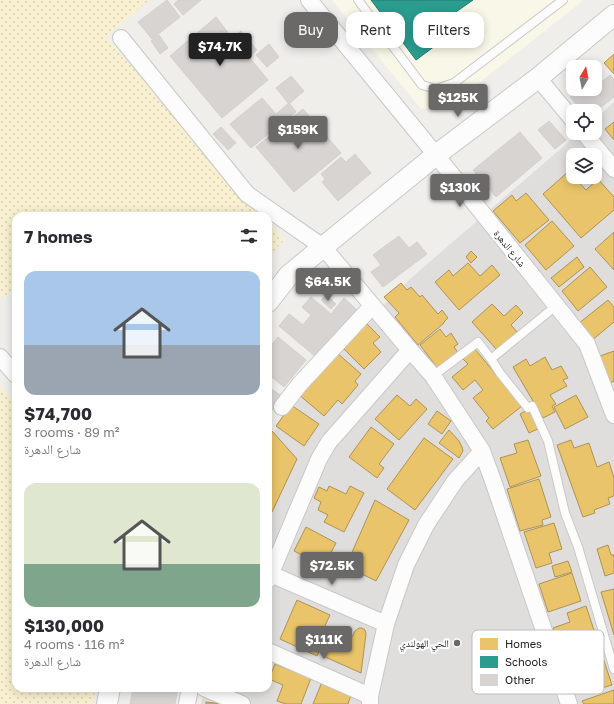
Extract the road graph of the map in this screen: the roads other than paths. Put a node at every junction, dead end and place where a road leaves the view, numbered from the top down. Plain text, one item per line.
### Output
1 (309, 0) edge
2 (358, 0) edge
3 (563, 0) edge
4 (614, 15) edge
5 (121, 38) dead end
6 (538, 78) junction
7 (566, 112) edge
8 (590, 140) edge
9 (436, 155) junction
10 (614, 169) edge
11 (323, 247) junction
12 (272, 297) edge
13 (557, 305) junction
14 (372, 306) junction
15 (410, 350) junction
16 (0, 357) edge
17 (491, 359) junction
18 (12, 370) edge
19 (433, 376) junction
20 (282, 407) dead end
21 (614, 415) edge
22 (482, 451) junction
23 (272, 569) edge
24 (272, 577) edge
25 (386, 624) junction
26 (544, 630) edge
27 (602, 630) edge
28 (604, 635) edge
29 (272, 653) edge
30 (614, 669) edge
31 (109, 692) edge
32 (189, 692) edge
33 (214, 692) edge
34 (566, 694) edge
35 (370, 700) edge
36 (107, 704) edge
37 (187, 704) edge
38 (242, 704) edge
39 (569, 704) edge

1 - 9 street, شارع الدهرة
2 - 3 lane
4 - 6 street
5 - 11 street
6 - 7 street
6 - 9 street
8 - 10 street
9 - 11 street
9 - 13 street, شارع الدهرة
11 - 12 street
11 - 14 street
13 - 17 lane
13 - 21 street, شارع الدهرة
14 - 15 street
14 - 20 street
15 - 19 street
15 - 23 street
16 - 18 street
17 - 19 lane
17 - 27 lane
19 - 22 street
22 - 25 street
22 - 26 street
24 - 25 street
25 - 35 street
28 - 30 lane
29 - 35 street
31 - 36 street
32 - 37 street
33 - 38 street
34 - 39 street

